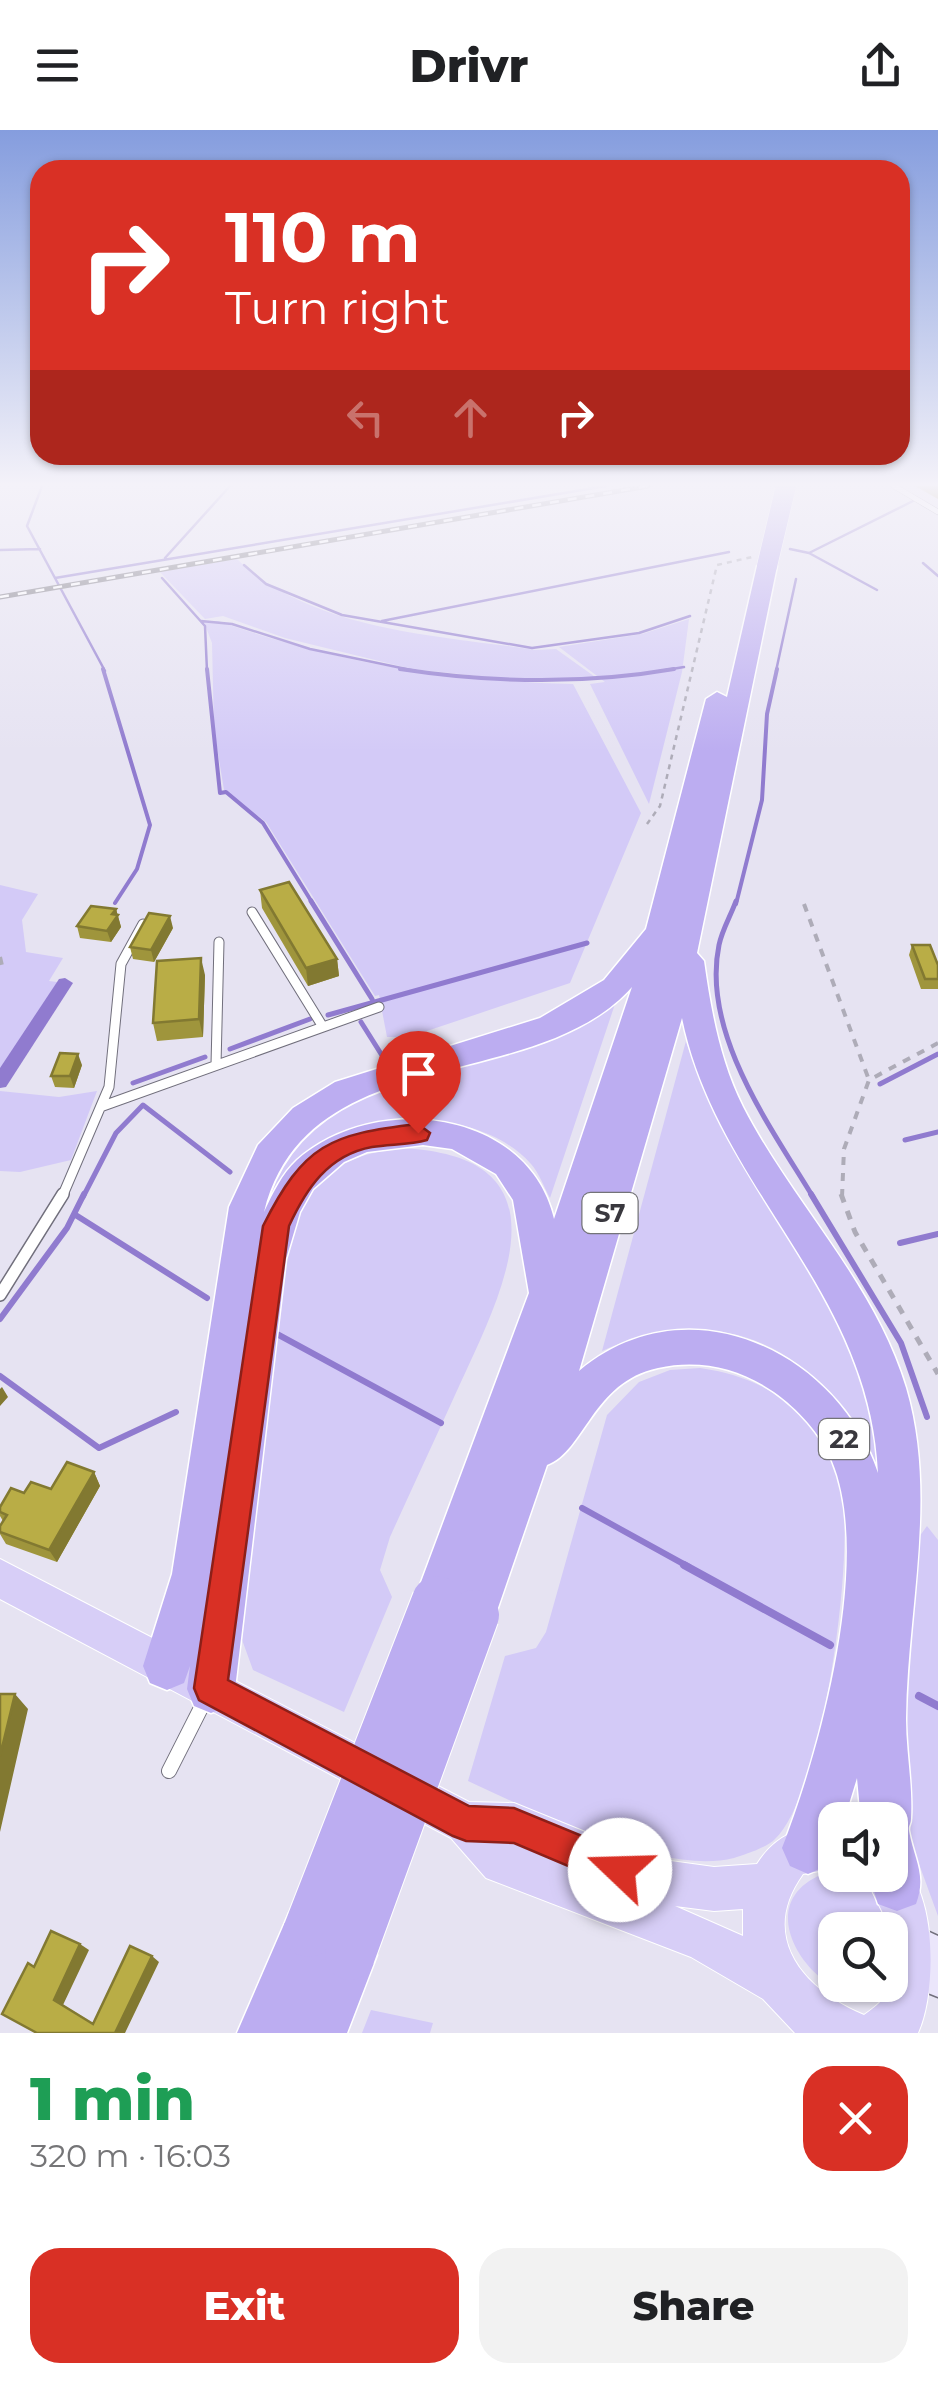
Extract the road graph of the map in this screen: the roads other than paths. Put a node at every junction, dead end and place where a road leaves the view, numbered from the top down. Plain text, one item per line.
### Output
1 (753, 575) edge
2 (252, 912) dead end
3 (143, 924) edge
4 (675, 929) junction
5 (220, 942) dead end
6 (379, 1007) dead end
7 (323, 1027) junction
8 (216, 1065) junction
9 (103, 1106) junction
10 (0, 1294) edge
11 (546, 1300) junction
12 (519, 1485) junction
13 (0, 1578) edge
14 (456, 1608) junction
15 (167, 1666) junction
16 (210, 1688) junction
17 (169, 1770) dead end
18 (832, 1802) edge
19 (885, 1802) edge
20 (466, 1823) junction
21 (818, 1849) edge
22 (769, 1885) junction
23 (902, 1892) edge
24 (328, 1944) junction
25 (930, 1963) edge
26 (779, 1982) junction
27 (266, 2033) edge
28 (319, 2033) edge
29 (849, 2033) edge
30 (880, 2033) edge

1 - 4 highway, S7
2 - 7 lane
3 - 9 lane
4 - 11 highway, S7
4 - 12 highway, S7
4 - 15 highway
4 - 19 highway
5 - 8 lane
6 - 7 lane
7 - 8 lane
8 - 9 lane
9 - 10 lane
11 - 14 highway, S7
11 - 16 highway
12 - 14 highway, S7
12 - 18 highway, 22
13 - 15 main road
14 - 24 highway, S7, bridge
15 - 16 main road
16 - 17 lane
16 - 20 main road
20 - 22 main road
20 - 26 main road
21 - 22 main road, 22
22 - 26 main road
23 - 25 main road
24 - 27 highway, S7
24 - 28 highway, S7
25 - 30 main road
26 - 29 main road

